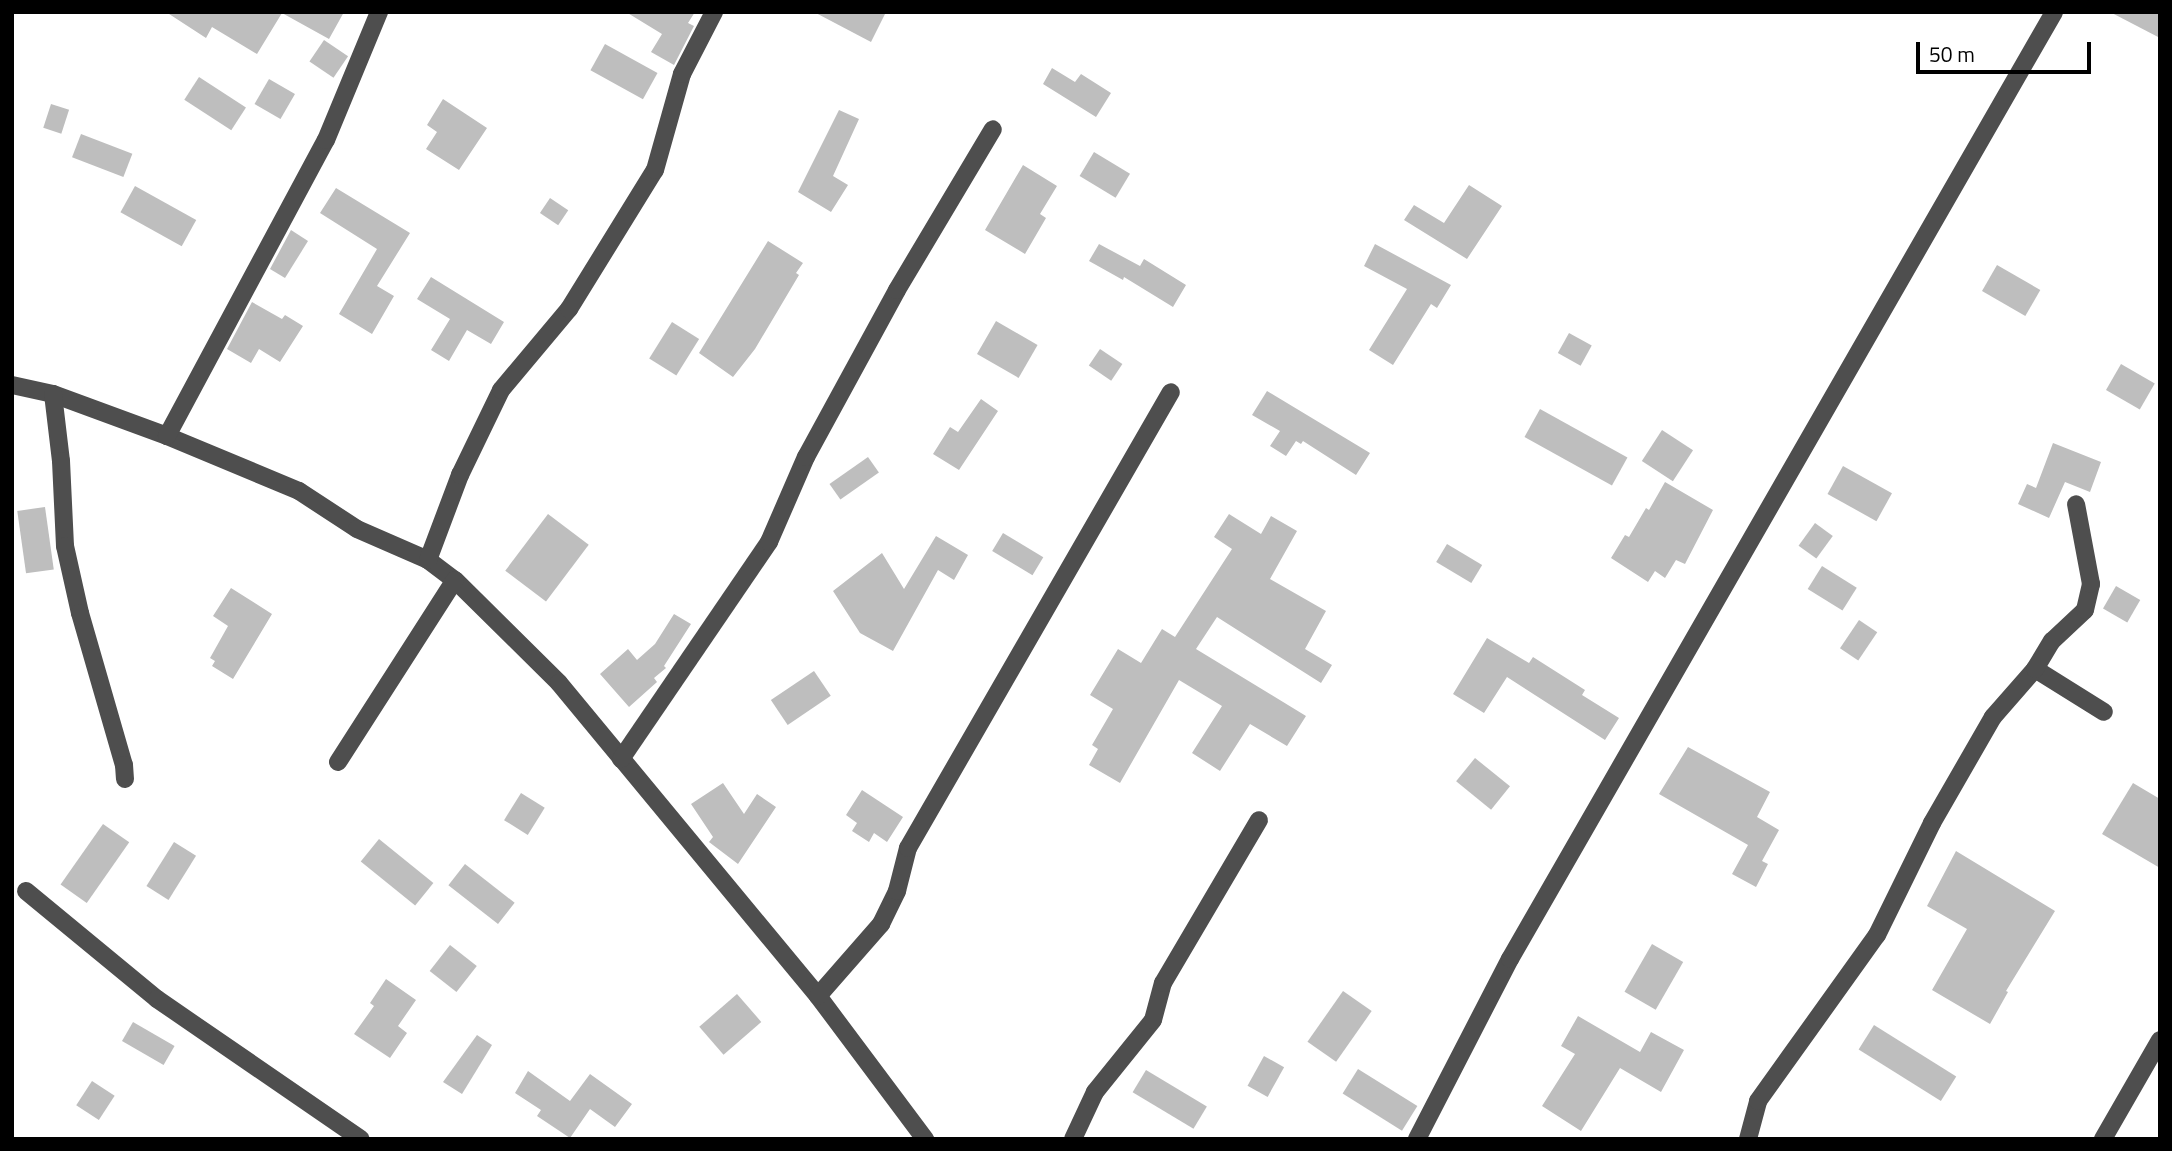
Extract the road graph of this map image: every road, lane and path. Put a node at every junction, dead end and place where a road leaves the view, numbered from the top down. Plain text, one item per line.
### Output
1 (379, 12) edge
2 (714, 12) edge
3 (2054, 12) edge
4 (993, 129) dead end
5 (12, 385) edge
6 (1171, 392) dead end
7 (53, 394) junction
8 (167, 436) junction
9 (2076, 503) dead end
10 (428, 561) junction
11 (455, 580) junction
12 (2035, 669) junction
13 (2104, 712) dead end
14 (621, 760) junction
15 (338, 762) dead end
16 (125, 779) dead end
17 (1259, 820) dead end
18 (26, 891) dead end
19 (818, 996) junction
20 (2160, 1040) edge
21 (361, 1139) edge
22 (925, 1139) edge
23 (1073, 1139) edge
24 (1417, 1139) edge
25 (1748, 1139) edge
26 (2103, 1139) edge

1 - 8 street
2 - 10 street
3 - 24 street
4 - 14 street
5 - 7 street
6 - 19 street
7 - 8 street
7 - 16 street
8 - 10 street
9 - 12 street
10 - 11 street
11 - 14 street
11 - 15 street
12 - 13 street
12 - 25 street
14 - 19 street
17 - 23 street
18 - 21 street
19 - 22 street
20 - 26 street

